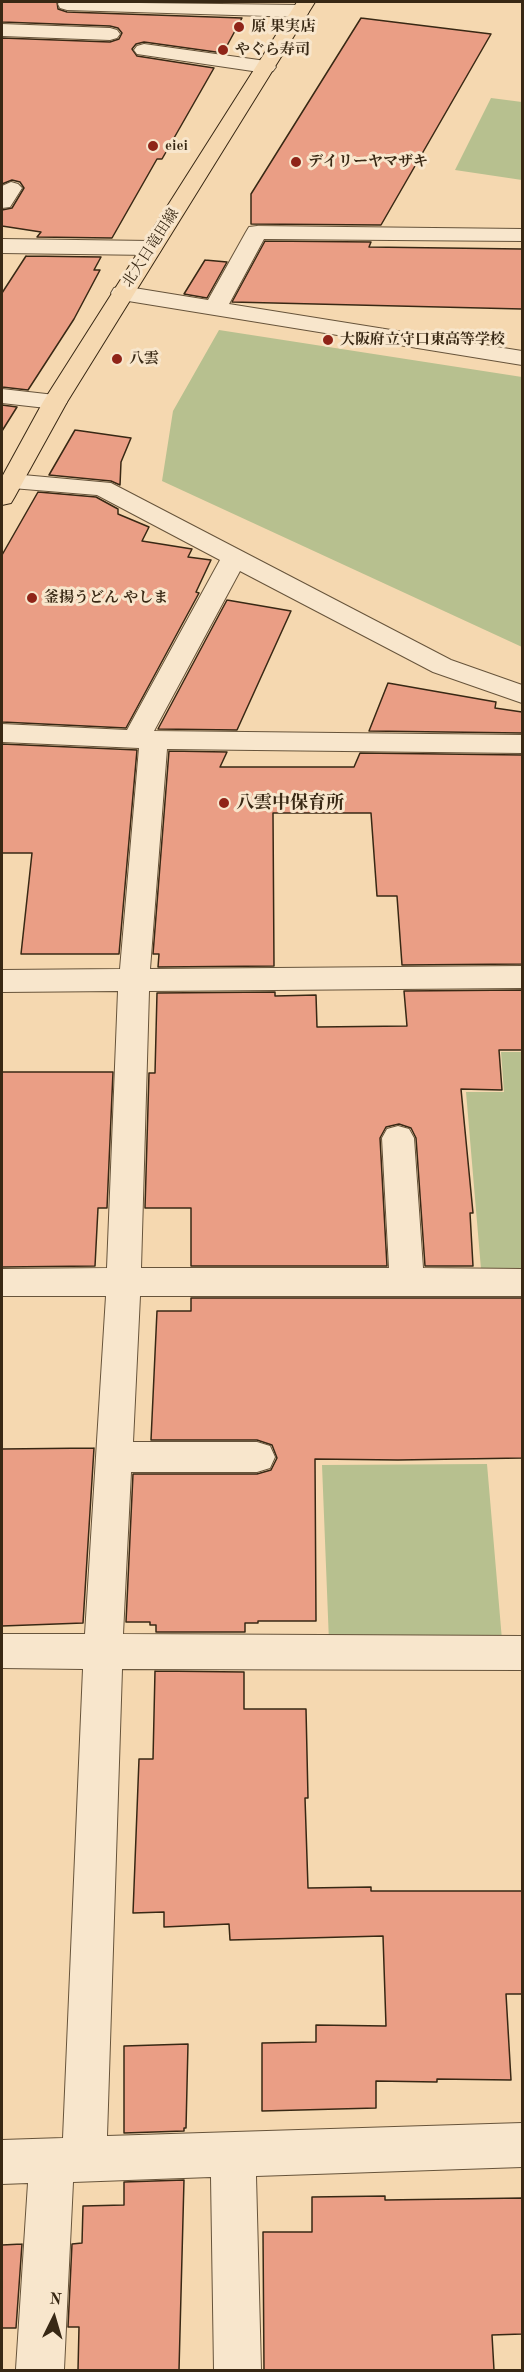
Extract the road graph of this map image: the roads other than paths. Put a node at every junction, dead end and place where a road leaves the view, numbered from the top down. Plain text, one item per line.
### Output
1 (67, 4) dead end
2 (303, 6) edge
3 (2, 30) edge
4 (110, 34) dead end
5 (144, 50) dead end
6 (266, 67) junction
7 (522, 235) edge
8 (2, 246) edge
9 (151, 248) junction
10 (122, 293) junction
11 (215, 308) junction
12 (522, 358) edge
13 (2, 396) edge
14 (55, 402) junction
15 (5, 487) edge
16 (234, 558) junction
17 (522, 694) edge
18 (2, 733) edge
19 (145, 740) junction
20 (522, 744) edge
21 (522, 977) edge
22 (2, 981) edge
23 (134, 982) junction
24 (398, 1138) dead end
25 (124, 1281) junction
26 (2, 1282) edge
27 (407, 1282) junction
28 (522, 1282) edge
29 (256, 1457) dead end
30 (114, 1458) junction
31 (103, 1650) junction
32 (2, 1651) edge
33 (522, 1653) edge
34 (522, 2145) edge
35 (233, 2155) junction
36 (68, 2161) junction
37 (2, 2162) edge
38 (40, 2369) dead end
39 (238, 2370) edge

1 - 2 street
2 - 6 main road, 北大日竜田線
3 - 4 street
5 - 6 street
6 - 9 main road, 北大日竜田線
7 - 11 street
8 - 9 street
9 - 10 main road, 北大日竜田線
10 - 11 street
10 - 14 main road, 北大日竜田線
11 - 12 street
13 - 14 street
14 - 15 main road, 北大日竜田線
15 - 16 street
16 - 17 street
16 - 19 street
18 - 19 street
19 - 20 street
19 - 23 street
21 - 23 street
22 - 23 street
23 - 25 street
24 - 27 street
25 - 26 street
25 - 27 street
25 - 30 street
27 - 28 street
29 - 30 street
30 - 31 street
31 - 32 street
31 - 33 street
31 - 36 street
34 - 35 street
35 - 36 street
35 - 39 street
36 - 37 street
36 - 38 street

